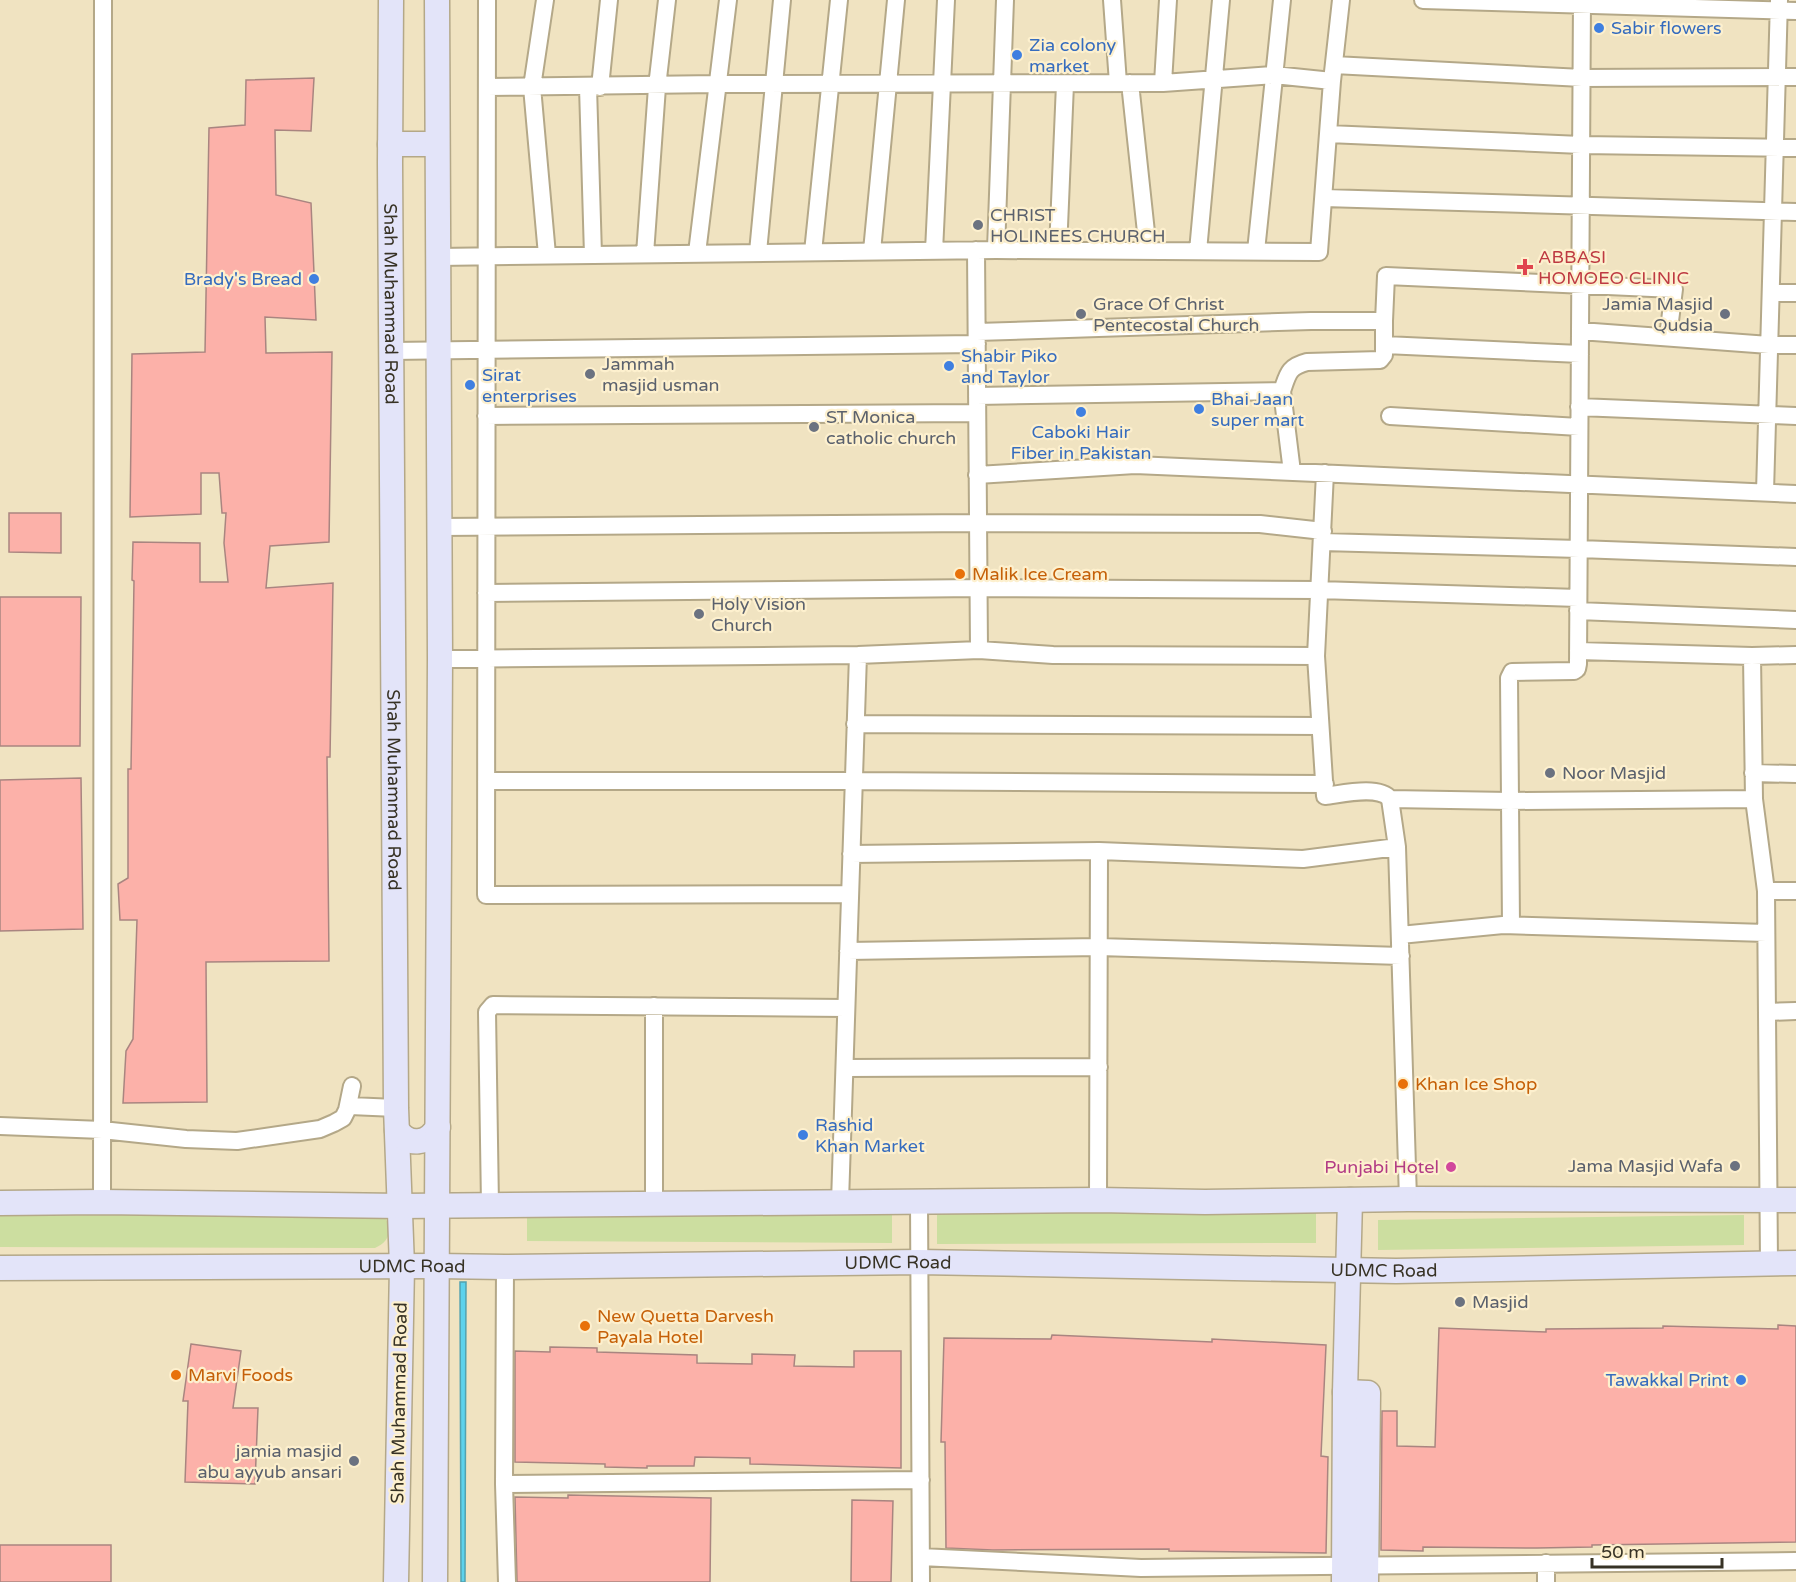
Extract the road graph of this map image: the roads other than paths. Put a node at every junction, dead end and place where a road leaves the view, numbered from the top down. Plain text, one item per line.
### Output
1 (103, 0) edge
2 (391, 0) edge
3 (437, 0) edge
4 (487, 0) edge
5 (545, 0) edge
6 (609, 0) edge
7 (667, 0) edge
8 (728, 0) edge
9 (782, 0) edge
10 (839, 0) edge
11 (896, 0) edge
12 (946, 0) edge
13 (1005, 0) edge
14 (1112, 0) edge
15 (1168, 0) edge
16 (1221, 0) edge
17 (1282, 0) edge
18 (1341, 0) edge
19 (1423, 0) edge
20 (1582, 3) edge
21 (1785, 7) edge
22 (1333, 73) junction
23 (1274, 75) junction
24 (1777, 77) junction
25 (1796, 77) edge
26 (1214, 78) junction
27 (1581, 78) junction
28 (1124, 83) junction
29 (1163, 83) junction
30 (717, 84) junction
31 (774, 84) junction
32 (830, 84) junction
33 (942, 84) junction
34 (1002, 84) junction
35 (1065, 84) junction
36 (889, 85) junction
37 (487, 87) junction
38 (532, 87) junction
39 (594, 87) junction
40 (657, 87) junction
41 (1328, 134) junction
42 (390, 144) junction
43 (437, 144) junction
44 (1581, 145) junction
45 (1796, 148) edge
46 (1775, 149) junction
47 (1324, 198) junction
48 (1581, 205) junction
49 (1773, 211) junction
50 (1796, 212) edge
51 (934, 250) junction
52 (976, 250) junction
53 (996, 250) junction
54 (1058, 250) junction
55 (872, 251) junction
56 (1148, 251) junction
57 (1198, 251) junction
58 (1256, 251) junction
59 (758, 252) junction
60 (813, 252) junction
61 (697, 253) junction
62 (645, 254) junction
63 (547, 255) junction
64 (593, 255) junction
65 (486, 256) junction
66 (438, 257) junction
67 (1580, 284) junction
68 (1771, 293) junction
69 (1796, 293) edge
70 (1384, 321) junction
71 (1580, 331) junction
72 (977, 338) junction
73 (1668, 338) junction
74 (1384, 345) junction
75 (1769, 345) junction
76 (1796, 345) edge
77 (486, 348) junction
78 (438, 350) junction
79 (391, 351) junction
80 (1580, 354) junction
81 (1282, 391) junction
82 (977, 405) junction
83 (1579, 407) junction
84 (486, 416) junction
85 (1390, 416) dead end
86 (1767, 416) junction
87 (1796, 416) edge
88 (1579, 427) junction
89 (1292, 472) junction
90 (1325, 473) junction
91 (977, 475) junction
92 (1579, 484) junction
93 (1765, 492) junction
94 (1796, 494) edge
95 (978, 523) junction
96 (486, 526) junction
97 (439, 527) junction
98 (1322, 537) junction
99 (1579, 549) junction
100 (1796, 557) edge
101 (978, 588) junction
102 (1319, 590) junction
103 (486, 594) junction
104 (1578, 604) junction
105 (1796, 620) edge
106 (979, 650) junction
107 (1578, 651) junction
108 (858, 655) junction
109 (1796, 655) edge
110 (1316, 656) junction
111 (1752, 656) junction
112 (440, 659) junction
113 (486, 660) junction
114 (855, 724) junction
115 (1320, 726) junction
116 (1753, 773) junction
117 (1796, 774) edge
118 (486, 781) junction
119 (854, 781) junction
120 (1324, 784) junction
121 (1390, 799) junction
122 (1754, 799) junction
123 (1510, 801) junction
124 (1397, 847) junction
125 (1099, 851) junction
126 (851, 854) junction
127 (1766, 891) junction
128 (1796, 891) edge
129 (850, 894) junction
130 (1511, 926) junction
131 (1766, 933) junction
132 (1400, 935) junction
133 (1099, 946) junction
134 (848, 951) junction
135 (1401, 956) junction
136 (654, 1006) junction
137 (846, 1008) junction
138 (1796, 1011) edge
139 (1767, 1012) junction
140 (1099, 1067) junction
141 (844, 1068) junction
142 (352, 1086) dead end
143 (350, 1106) junction
144 (396, 1119) junction
145 (0, 1126) edge
146 (438, 1126) junction
147 (102, 1130) junction
148 (1407, 1199) junction
149 (1098, 1200) junction
150 (1350, 1200) junction
151 (1769, 1200) junction
152 (1796, 1200) edge
153 (102, 1202) junction
154 (840, 1202) junction
155 (919, 1202) junction
156 (0, 1203) edge
157 (490, 1204) junction
158 (654, 1204) junction
159 (438, 1205) junction
160 (401, 1206) junction
161 (919, 1262) junction
162 (1769, 1263) junction
163 (1796, 1263) edge
164 (402, 1266) junction
165 (437, 1266) junction
166 (505, 1267) junction
167 (0, 1268) edge
168 (1348, 1271) junction
169 (436, 1299) junction
170 (400, 1303) junction
171 (921, 1480) junction
172 (504, 1484) junction
173 (921, 1557) junction
174 (1796, 1561) edge
175 (1546, 1563) junction
176 (1355, 1574) edge
177 (1141, 1575) edge
178 (396, 1582) edge
179 (435, 1582) edge
180 (507, 1582) edge
181 (921, 1582) edge
182 (1546, 1582) edge

1 - 147 street
2 - 42 main road, Shah Muhammad Road
3 - 43 main road, Shah Muhammad Road
4 - 37 street
5 - 38 street
6 - 39 street
7 - 40 street
8 - 30 street
9 - 31 street
10 - 32 street
11 - 36 street
12 - 33 street
13 - 34 street
14 - 28 street
15 - 29 street
16 - 26 street
17 - 23 street
18 - 22 street
19 - 20 street
20 - 21 street
20 - 27 street
21 - 24 street
22 - 23 street
22 - 27 street
22 - 41 street
23 - 26 street
23 - 58 street
24 - 25 street
24 - 27 street
24 - 46 street
26 - 29 street
26 - 57 street
27 - 44 street
28 - 29 street
28 - 35 street
28 - 56 street
30 - 31 street
30 - 40 street
30 - 61 street
31 - 32 street
31 - 59 street
32 - 36 street
32 - 60 street
33 - 34 street
33 - 36 street
33 - 51 street
34 - 35 street
34 - 53 street
35 - 54 street
36 - 55 street
37 - 38 street
37 - 65 street
38 - 39 street
38 - 63 street
39 - 40 street
39 - 64 street
40 - 62 street
41 - 44 street
41 - 47 street
42 - 43 main road
42 - 79 main road, Shah Muhammad Road
43 - 66 main road, Shah Muhammad Road
44 - 46 street
44 - 48 street
45 - 46 street
46 - 49 street
47 - 48 street
47 - 58 street
48 - 49 street
48 - 67 street
49 - 50 street
49 - 68 street
51 - 52 street
51 - 55 street
52 - 53 street
52 - 72 street
53 - 54 street
54 - 56 street
55 - 60 street
56 - 57 street
57 - 58 street
59 - 60 street
59 - 61 street
61 - 62 street
62 - 64 street
63 - 64 street
63 - 65 street
65 - 66 street
65 - 77 street
66 - 78 main road, Shah Muhammad Road
67 - 70 street
67 - 71 street
67 - 73 street
68 - 69 street
68 - 75 street
70 - 72 street
70 - 74 street
71 - 73 street
71 - 80 street
72 - 77 street
72 - 82 street
73 - 75 street
74 - 80 street
74 - 81 street
75 - 76 street
75 - 86 street
77 - 78 street
77 - 84 street
78 - 79 street
78 - 97 main road, Shah Muhammad Road
79 - 144 main road, Shah Muhammad Road
80 - 83 street
81 - 82 street
81 - 89 street
82 - 84 street
82 - 91 street
83 - 86 street
83 - 88 street
84 - 96 street
85 - 88 street
86 - 87 street
86 - 93 street
88 - 92 street
89 - 90 street
89 - 91 street
90 - 92 street
90 - 98 street
91 - 95 street
92 - 93 street
92 - 99 street
93 - 94 street
95 - 96 street
95 - 98 street
95 - 101 street
96 - 97 street
96 - 103 street
97 - 112 main road, Shah Muhammad Road
98 - 99 street
98 - 102 street
99 - 100 street
99 - 104 street
101 - 102 street
101 - 103 street
101 - 106 street
102 - 104 street
102 - 110 street
103 - 113 street
104 - 105 street
104 - 107 street
106 - 108 street
106 - 110 street
107 - 111 street
107 - 123 street
108 - 113 street
108 - 114 street
109 - 111 street
110 - 115 street
111 - 116 street
112 - 113 street
112 - 146 main road, Shah Muhammad Road
113 - 118 street
114 - 115 street
114 - 119 street
115 - 120 street
116 - 117 street
116 - 122 street
118 - 119 street
118 - 129 street
119 - 120 street
119 - 126 street
120 - 121 street
121 - 123 street
121 - 124 street
122 - 123 street
122 - 127 street
123 - 130 street
124 - 125 street
124 - 132 street
125 - 126 street
125 - 133 street
126 - 129 street
127 - 128 street
127 - 131 street
129 - 134 street
130 - 131 street
130 - 132 street
131 - 139 street
132 - 135 street
133 - 134 street
133 - 135 street
133 - 140 street
134 - 137 street
135 - 148 street
136 - 137 street
136 - 157 street
136 - 158 street
137 - 141 street
138 - 139 street
139 - 151 street
140 - 141 street
140 - 149 street
141 - 154 street
142 - 143 street
143 - 144 street
143 - 147 street
144 - 146 main road
144 - 160 main road, Shah Muhammad Road
145 - 147 street
146 - 159 main road, Shah Muhammad Road
147 - 153 street
148 - 150 main road
148 - 151 main road
149 - 150 main road
149 - 155 main road
150 - 168 main road
151 - 152 main road
151 - 162 street
153 - 156 main road
153 - 160 main road
154 - 155 main road
154 - 158 main road
155 - 161 street
157 - 158 main road
157 - 159 main road
159 - 160 main road
159 - 165 main road, Shah Muhammad Road
160 - 164 main road, Shah Muhammad Road
161 - 166 main road, UDMC Road
161 - 168 main road, UDMC Road
161 - 171 street
162 - 163 main road, UDMC Road
162 - 168 main road, UDMC Road
164 - 165 main road, UDMC Road
164 - 167 main road, UDMC Road
164 - 170 main road, Shah Muhammad Road
165 - 166 main road, UDMC Road
165 - 169 main road, Shah Muhammad Road
166 - 172 street
168 - 176 main road
169 - 170 main road
169 - 179 main road, Shah Muhammad Road
170 - 178 main road, Shah Muhammad Road
171 - 172 street
171 - 173 street
172 - 180 street
173 - 177 street
173 - 181 street
174 - 175 street
175 - 176 street
175 - 182 street
176 - 177 street

